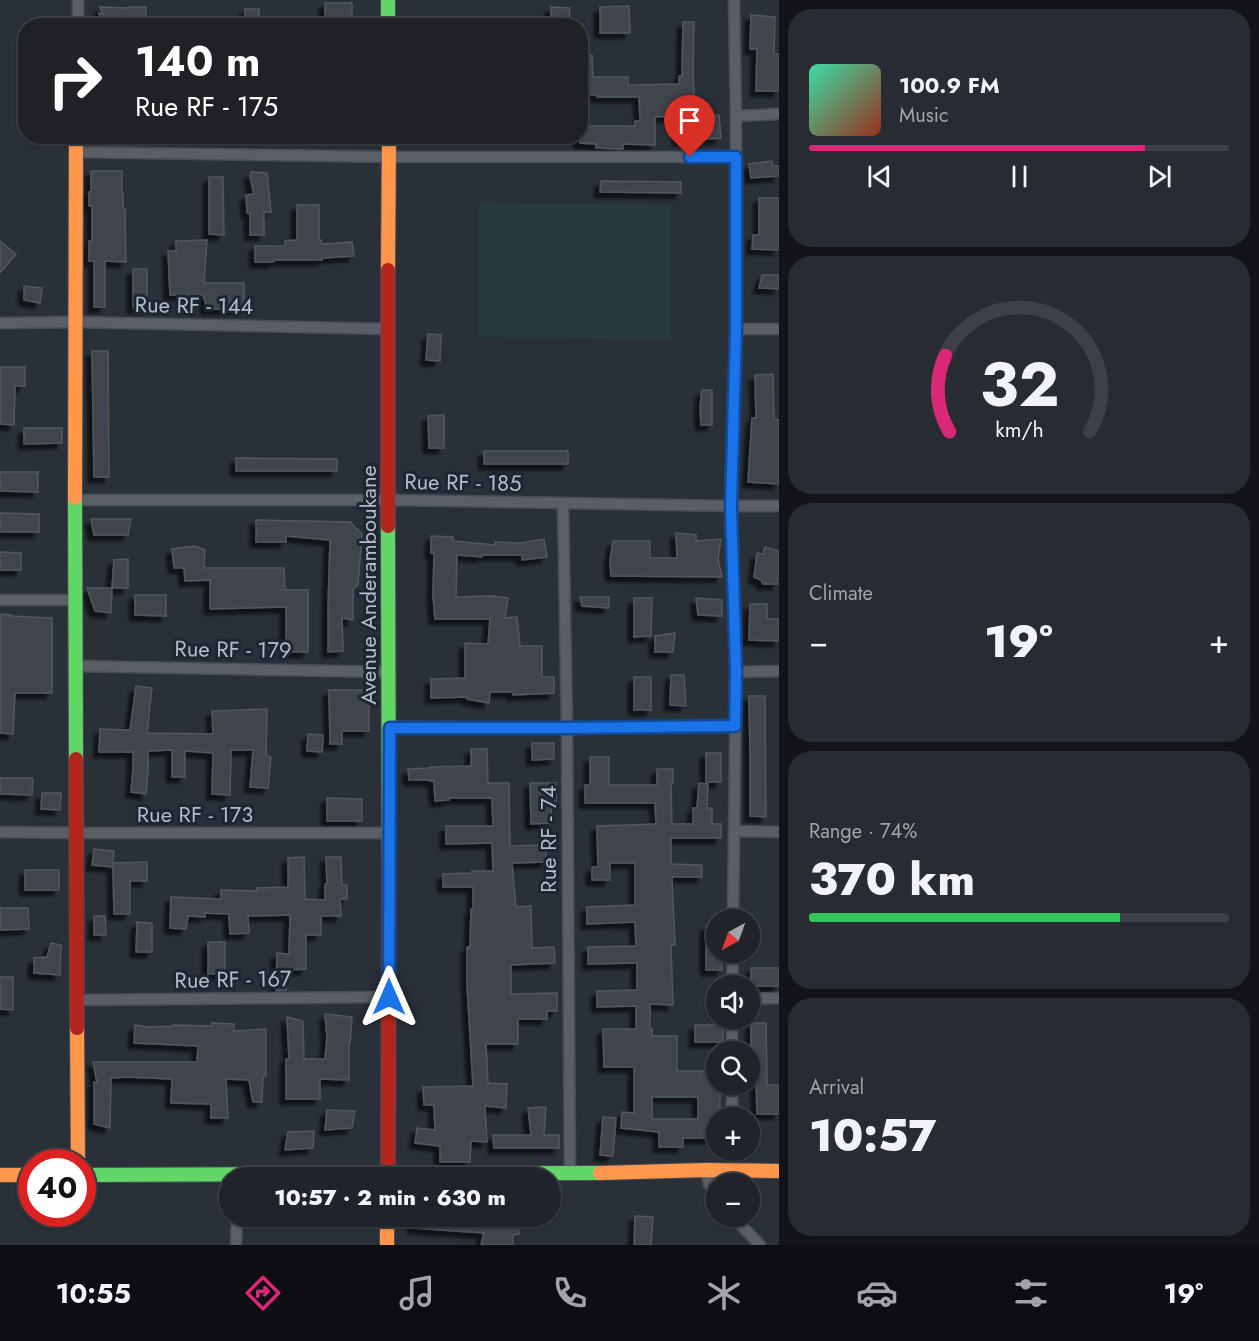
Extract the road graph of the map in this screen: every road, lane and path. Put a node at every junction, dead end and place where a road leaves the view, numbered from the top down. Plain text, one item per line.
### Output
1 (78, 0) edge
2 (388, 0) edge
3 (734, 0) edge
4 (78, 18) edge
5 (388, 18) edge
6 (779, 114) edge
7 (736, 116) junction
8 (76, 144) edge
9 (389, 144) edge
10 (76, 152) junction
11 (736, 157) junction
12 (390, 158) junction
13 (76, 322) junction
14 (0, 323) edge
15 (779, 328) edge
16 (387, 329) junction
17 (736, 329) junction
18 (75, 500) junction
19 (388, 500) junction
20 (563, 503) junction
21 (731, 506) junction
22 (779, 506) edge
23 (0, 600) edge
24 (76, 600) junction
25 (75, 666) junction
26 (779, 671) edge
27 (390, 672) junction
28 (736, 672) junction
29 (735, 726) junction
30 (390, 728) junction
31 (567, 728) junction
32 (735, 831) junction
33 (0, 832) edge
34 (779, 832) edge
35 (390, 833) junction
36 (76, 834) junction
37 (733, 909) edge
38 (389, 997) junction
39 (779, 998) edge
40 (760, 999) edge
41 (77, 1000) junction
42 (78, 1149) edge
43 (732, 1161) edge
44 (388, 1167) edge
45 (706, 1170) junction
46 (732, 1170) junction
47 (779, 1171) edge
48 (707, 1173) edge
49 (561, 1174) edge
50 (570, 1174) junction
51 (0, 1175) edge
52 (18, 1175) edge
53 (96, 1175) edge
54 (219, 1176) edge
55 (237, 1227) edge
56 (387, 1227) edge
57 (743, 1227) edge
58 (236, 1245) edge
59 (387, 1245) edge
60 (760, 1245) edge

1 - 4 street
2 - 5 street
3 - 7 street
6 - 7 street
7 - 11 street
8 - 10 street
9 - 12 street, Avenue Anderamboukane
10 - 12 street
10 - 13 street
11 - 12 street
11 - 17 street
12 - 16 street, Avenue Anderamboukane
13 - 14 street, Rue RF - 144
13 - 16 street, Rue RF - 144
13 - 18 street
15 - 17 street
16 - 19 street, Avenue Anderamboukane
17 - 21 street
18 - 19 street, Rue RF - 185
18 - 24 street
19 - 20 street, Rue RF - 185
19 - 27 street, Avenue Anderamboukane
20 - 21 street, Rue RF - 185
20 - 31 street, Rue RF - 74
21 - 22 street, Rue RF - 185
21 - 28 street
23 - 24 street
24 - 25 street
25 - 27 street, Rue RF - 179
25 - 36 street
26 - 28 street
27 - 30 street, Avenue Anderamboukane
28 - 29 street
29 - 31 street
29 - 32 street
30 - 31 street
30 - 35 street, Avenue Anderamboukane
31 - 50 street, Rue RF - 74
32 - 34 street
32 - 37 street
33 - 36 street, Rue RF - 173
35 - 36 street, Rue RF - 173
35 - 38 street, Avenue Anderamboukane
36 - 41 street
38 - 41 street, Rue RF - 167
38 - 44 street, Avenue Anderamboukane
39 - 40 street
41 - 42 street
43 - 46 street
45 - 46 street
45 - 48 street
45 - 50 street
46 - 47 street
49 - 50 street
51 - 52 street
53 - 54 street
55 - 58 street
56 - 59 street
57 - 60 street

